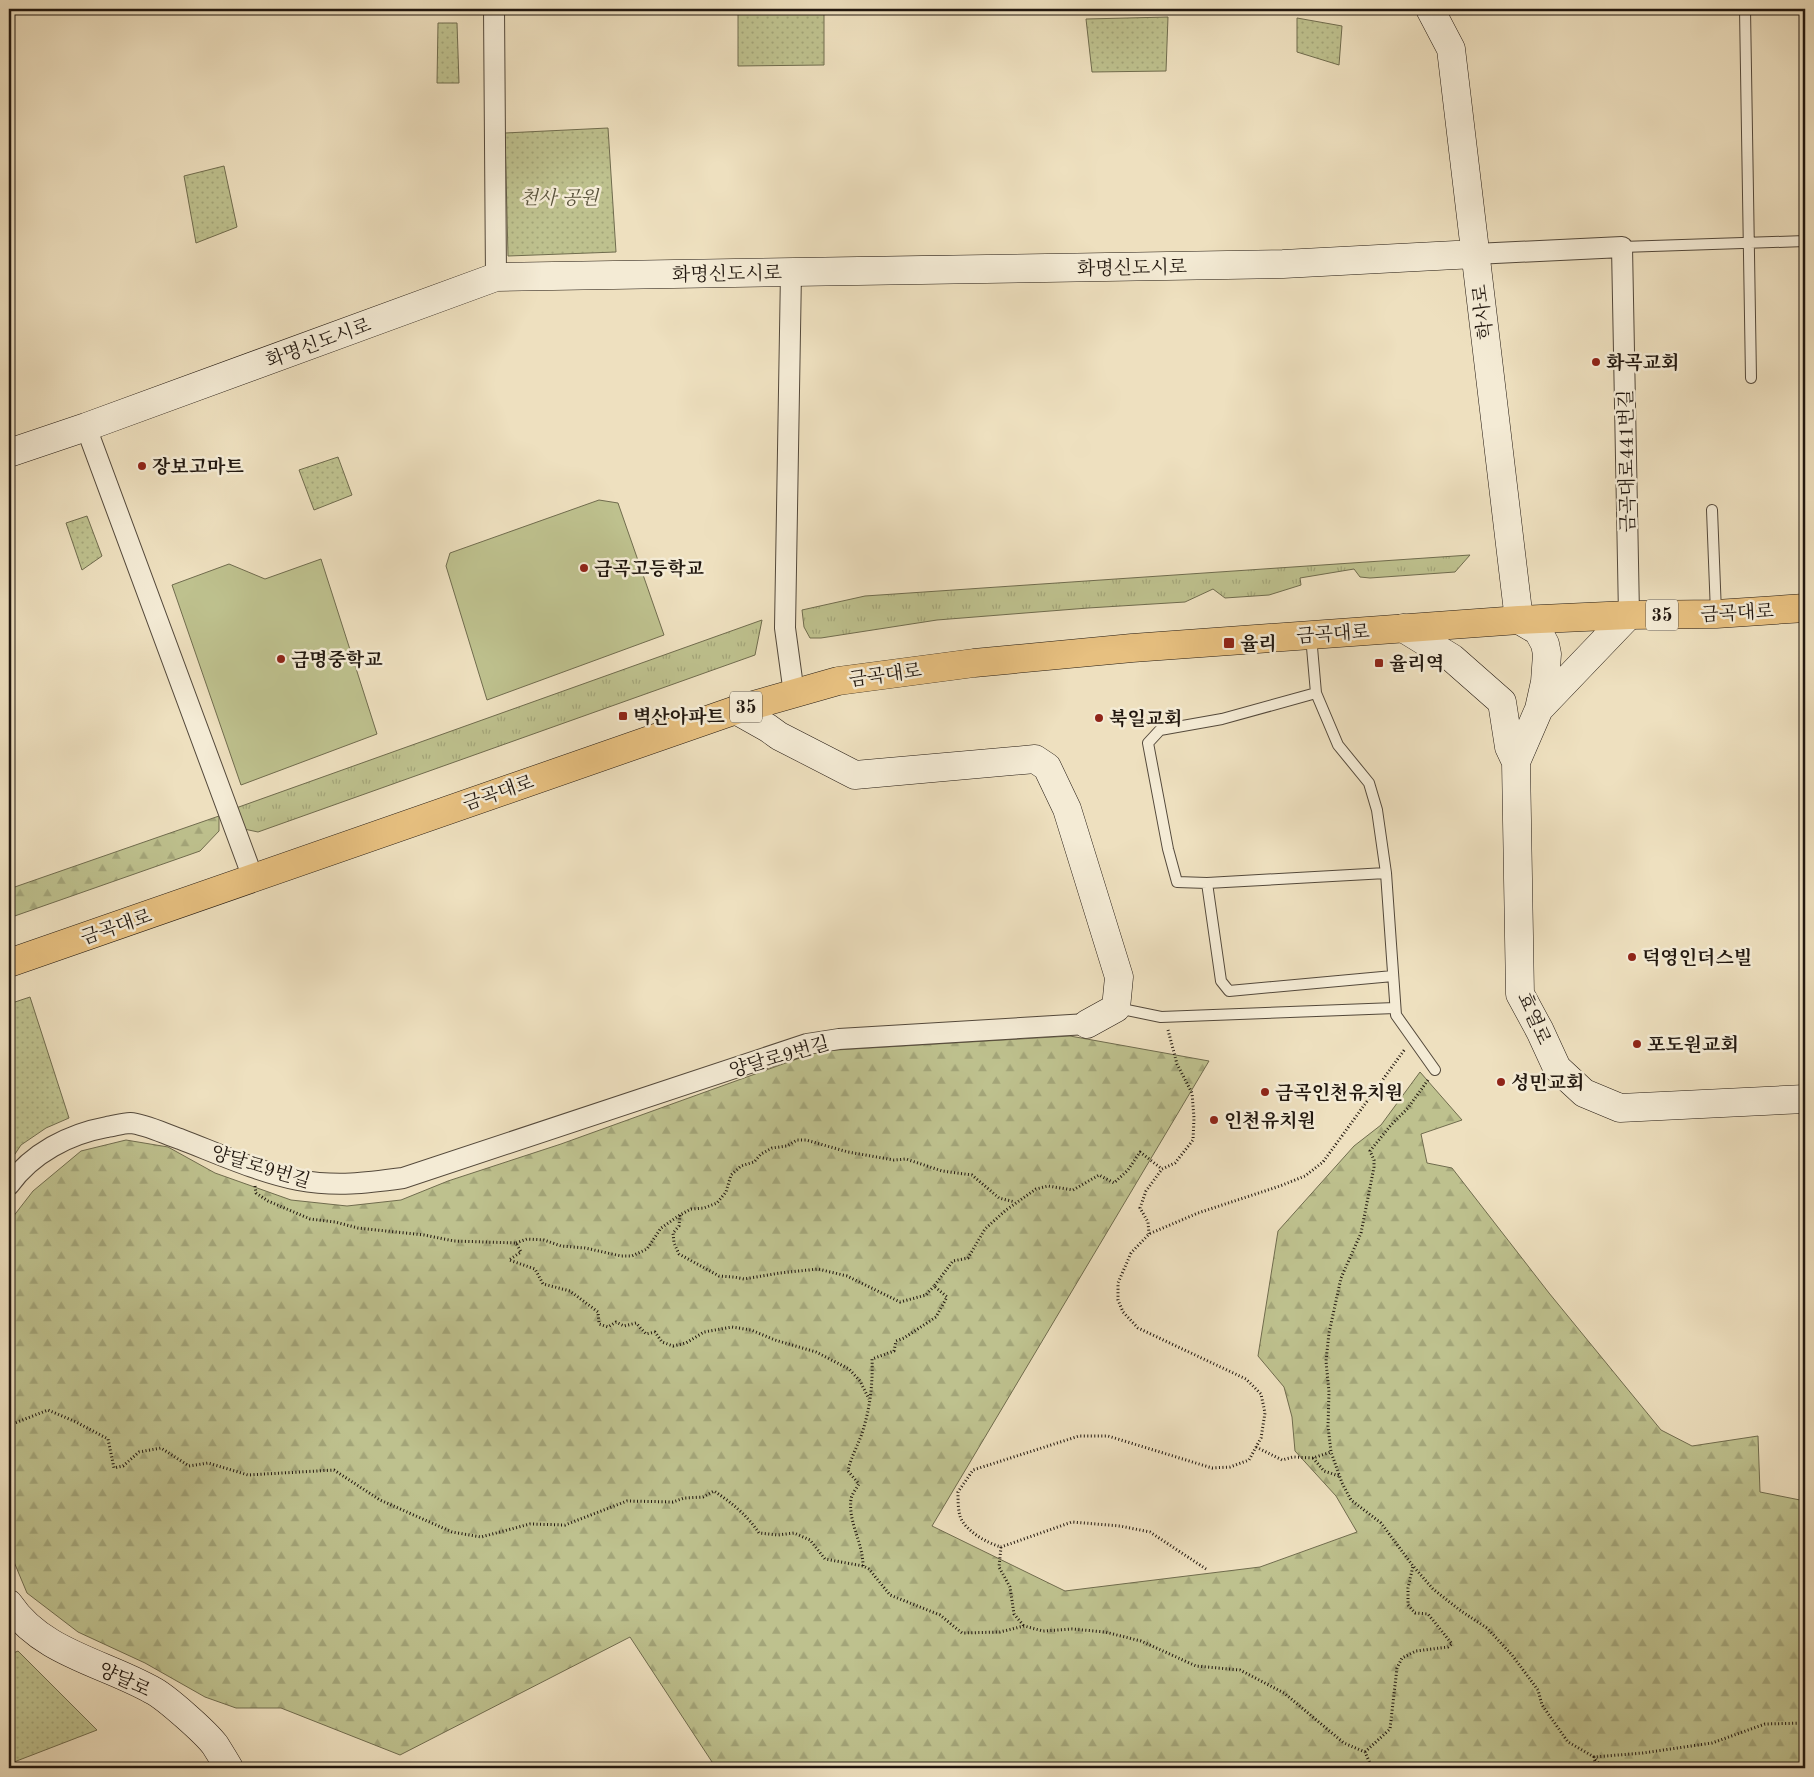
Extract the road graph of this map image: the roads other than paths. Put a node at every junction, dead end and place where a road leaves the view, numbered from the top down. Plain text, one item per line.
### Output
1 (494, 9) edge
2 (1430, 9) edge
3 (1745, 9) edge
4 (1805, 241) edge
5 (1749, 242) junction
6 (1622, 247) junction
7 (1475, 254) junction
8 (791, 272) junction
9 (496, 277) junction
10 (1751, 378) dead end
11 (86, 427) junction
12 (9, 453) edge
13 (1712, 510) dead end
14 (1805, 608) edge
15 (1716, 614) junction
16 (1629, 615) junction
17 (1519, 620) junction
18 (1403, 628) junction
19 (1311, 635) junction
20 (1316, 693) junction
21 (782, 697) junction
22 (1502, 702) junction
23 (1540, 704) junction
24 (736, 710) junction
25 (779, 736) junction
26 (1516, 762) junction
27 (1386, 873) junction
28 (253, 878) junction
29 (1207, 883) junction
30 (9, 963) edge
31 (1393, 976) junction
32 (1116, 1008) junction
33 (1395, 1008) junction
34 (1087, 1024) joint
35 (1435, 1070) road end
36 (1805, 1099) edge
37 (9, 1185) edge
38 (9, 1604) edge
39 (229, 1768) edge

1 - 9 street
2 - 7 main road, 학사로
3 - 5 lane
4 - 5 lane
5 - 6 lane
5 - 10 lane
6 - 7 street
6 - 16 street, 금곡대로441번길
7 - 8 main road, 화명신도시로
7 - 17 main road, 학사로
8 - 9 main road, 화명신도시로
8 - 21 street
9 - 11 main road, 화명신도시로
11 - 12 main road, 화명신도시로
11 - 28 street
13 - 15 lane
14 - 15 main road, 금곡대로 / 35
15 - 16 main road, 금곡대로 / 35
16 - 17 main road, 금곡대로 / 35
16 - 23 main road
17 - 18 main road, 금곡대로 / 35
17 - 23 main road
18 - 19 main road, 금곡대로 / 35
18 - 22 main road
19 - 20 lane
19 - 21 main road, 금곡대로 / 35
20 - 27 lane
20 - 29 lane
21 - 24 main road, 금곡대로 / 35
21 - 25 main road
22 - 23 main road
22 - 26 main road
23 - 26 main road, 효열로
24 - 25 main road
24 - 28 main road, 금곡대로 / 35
25 - 32 main road
26 - 36 main road, 효열로
27 - 29 lane
27 - 31 lane
28 - 30 main road, 금곡대로 / 35
29 - 31 lane
31 - 33 lane
32 - 33 lane
32 - 34 main road, 양달로9번길
33 - 35 lane
34 - 37 street, 양달로9번길
38 - 39 main road, 양달로

